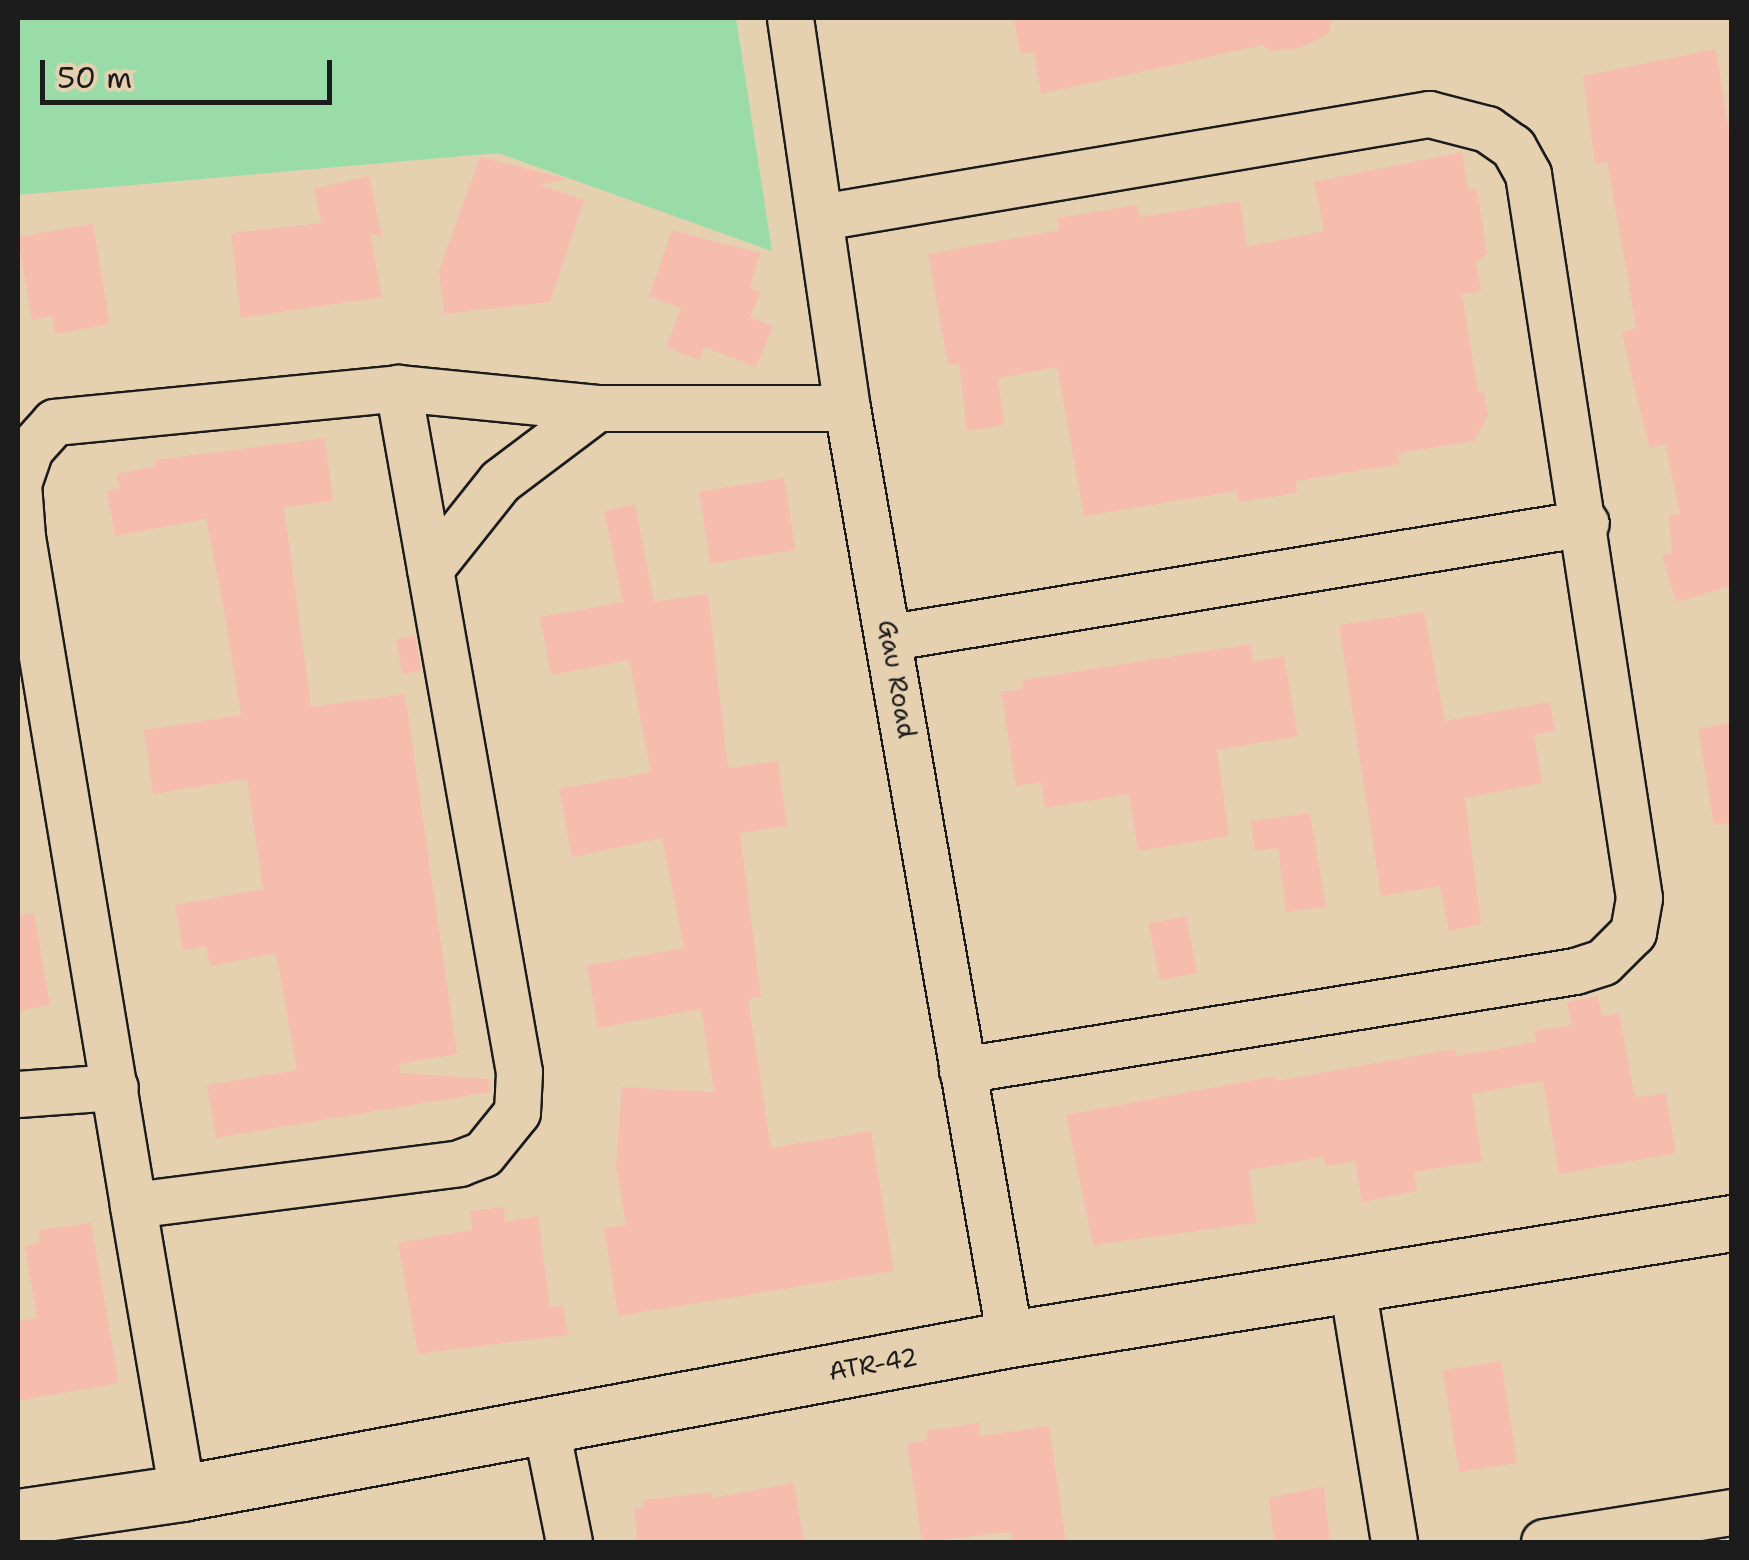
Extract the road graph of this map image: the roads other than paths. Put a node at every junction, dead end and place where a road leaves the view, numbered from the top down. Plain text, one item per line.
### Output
1 (790, 18) edge
2 (821, 218) junction
3 (398, 388) junction
4 (597, 408) junction
5 (847, 408) junction
6 (1586, 523) junction
7 (430, 569) junction
8 (891, 637) junction
9 (962, 1070) junction
10 (115, 1087) junction
11 (18, 1094) edge
12 (133, 1205) junction
13 (1732, 1222) edge
14 (1352, 1284) junction
15 (1010, 1339) junction
16 (545, 1422) junction
17 (182, 1493) junction
18 (1732, 1512) edge
19 (18, 1517) edge
20 (569, 1542) edge
21 (1394, 1542) edge
22 (1544, 1542) edge

1 - 2 street, Gau Road
2 - 5 street, Gau Road
2 - 6 street
3 - 4 street
3 - 7 street
3 - 10 street
4 - 5 street
4 - 7 street
5 - 8 street, Gau Road
6 - 8 street
6 - 9 street
7 - 12 street
8 - 9 street, Gau Road
9 - 15 street, Gau Road
10 - 11 street
10 - 12 street
12 - 17 street
13 - 14 street, ATR-42
14 - 15 street, ATR-42
14 - 21 street
15 - 16 street, ATR-42
16 - 17 street, ATR-42
16 - 20 street
17 - 19 street, ATR-42
18 - 22 street

